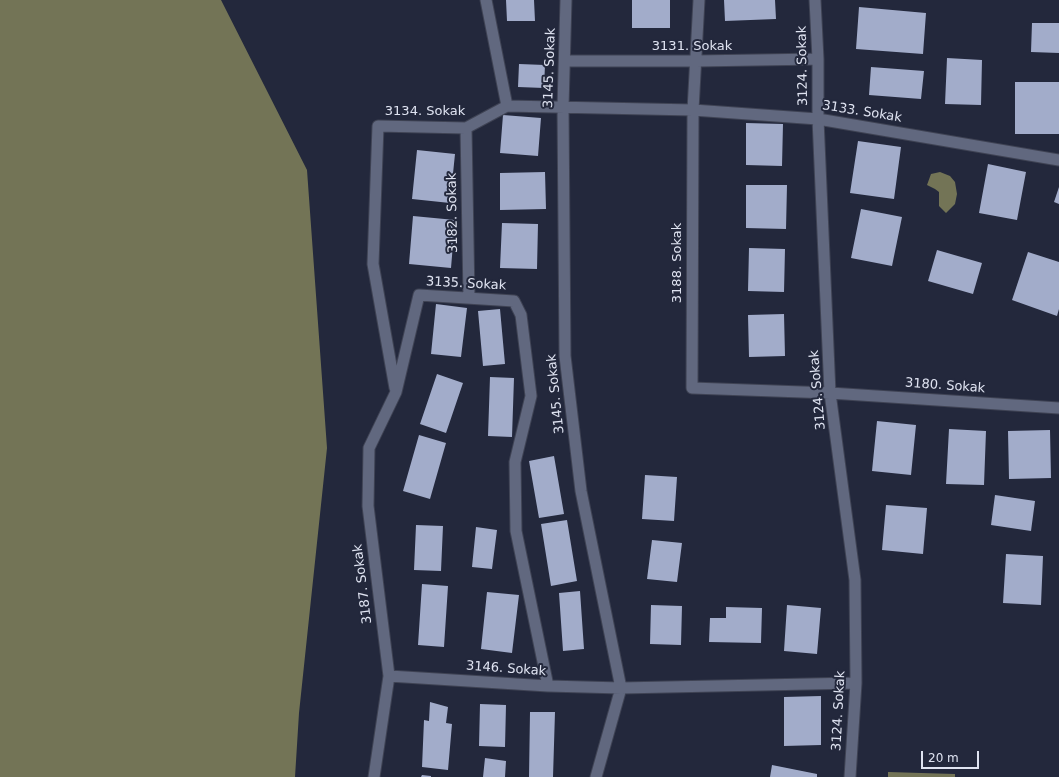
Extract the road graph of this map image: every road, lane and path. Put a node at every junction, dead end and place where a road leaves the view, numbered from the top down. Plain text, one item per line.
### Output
1 (486, 0) edge
2 (566, 0) edge
3 (699, 0) edge
4 (815, 0) edge
5 (818, 59) junction
6 (565, 61) junction
7 (696, 61) junction
8 (507, 106) junction
9 (563, 107) junction
10 (693, 110) junction
11 (818, 119) junction
12 (466, 128) junction
13 (1059, 160) edge
14 (469, 298) junction
15 (396, 392) junction
16 (830, 393) junction
17 (1059, 408) edge
18 (389, 676) junction
19 (856, 683) junction
20 (548, 686) junction
21 (621, 688) junction
22 (374, 777) edge
23 (596, 777) edge
24 (850, 777) edge

1 - 8 street
2 - 6 street, 3145. Sokak
3 - 7 street, 3188. Sokak
4 - 5 street, 3124. Sokak
5 - 7 street, 3131. Sokak
5 - 11 street, 3124. Sokak
6 - 7 street, 3131. Sokak
6 - 9 street, 3145. Sokak
7 - 10 street, 3188. Sokak
8 - 9 street, 3134. Sokak
8 - 12 street, 3134. Sokak
9 - 10 street, 3133. Sokak
9 - 21 street, 3145. Sokak
10 - 11 street, 3133. Sokak
10 - 16 street, 3188. Sokak
11 - 13 street, 3133. Sokak
11 - 16 street, 3124. Sokak
12 - 14 street, 3182. Sokak
12 - 15 street, 3134. Sokak
14 - 15 street, 3135. Sokak
14 - 20 street, 3135. Sokak
15 - 18 street, 3187. Sokak
16 - 17 street, 3180. Sokak
16 - 19 street, 3124. Sokak
18 - 20 street, 3146. Sokak
18 - 22 street, 3187. Sokak
19 - 21 street, 3146. Sokak
19 - 24 street, 3124. Sokak
20 - 21 street, 3146. Sokak
21 - 23 street, 3145. Sokak

